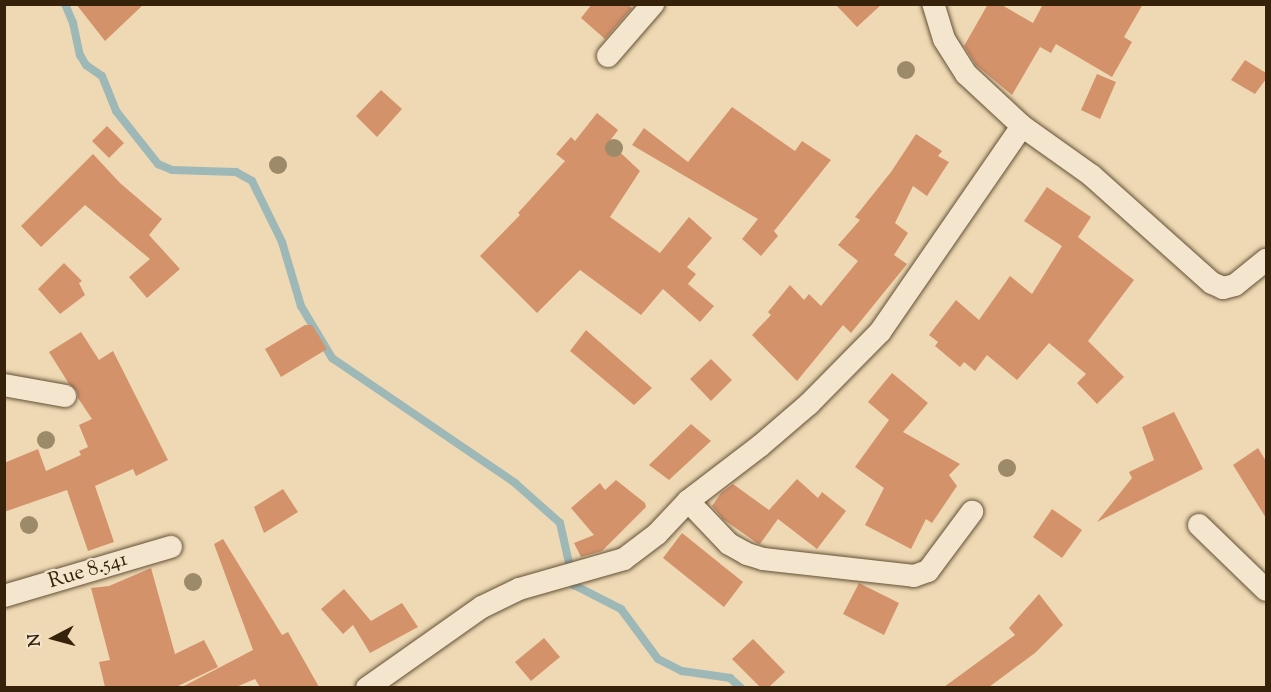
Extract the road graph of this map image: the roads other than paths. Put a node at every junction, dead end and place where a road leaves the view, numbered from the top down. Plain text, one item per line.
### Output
1 (653, 4) edge
2 (933, 4) edge
3 (608, 56) dead end
4 (1022, 126) junction
5 (1266, 260) edge
6 (4, 385) edge
7 (65, 396) dead end
8 (688, 501) junction
9 (972, 512) dead end
10 (1198, 525) dead end
11 (171, 547) dead end
12 (1266, 591) edge
13 (4, 596) edge
14 (367, 687) edge

1 - 3 street
2 - 4 street
4 - 5 street
4 - 8 street
6 - 7 street
8 - 9 street
8 - 14 street
10 - 12 street
11 - 13 street, Rue 8.541

